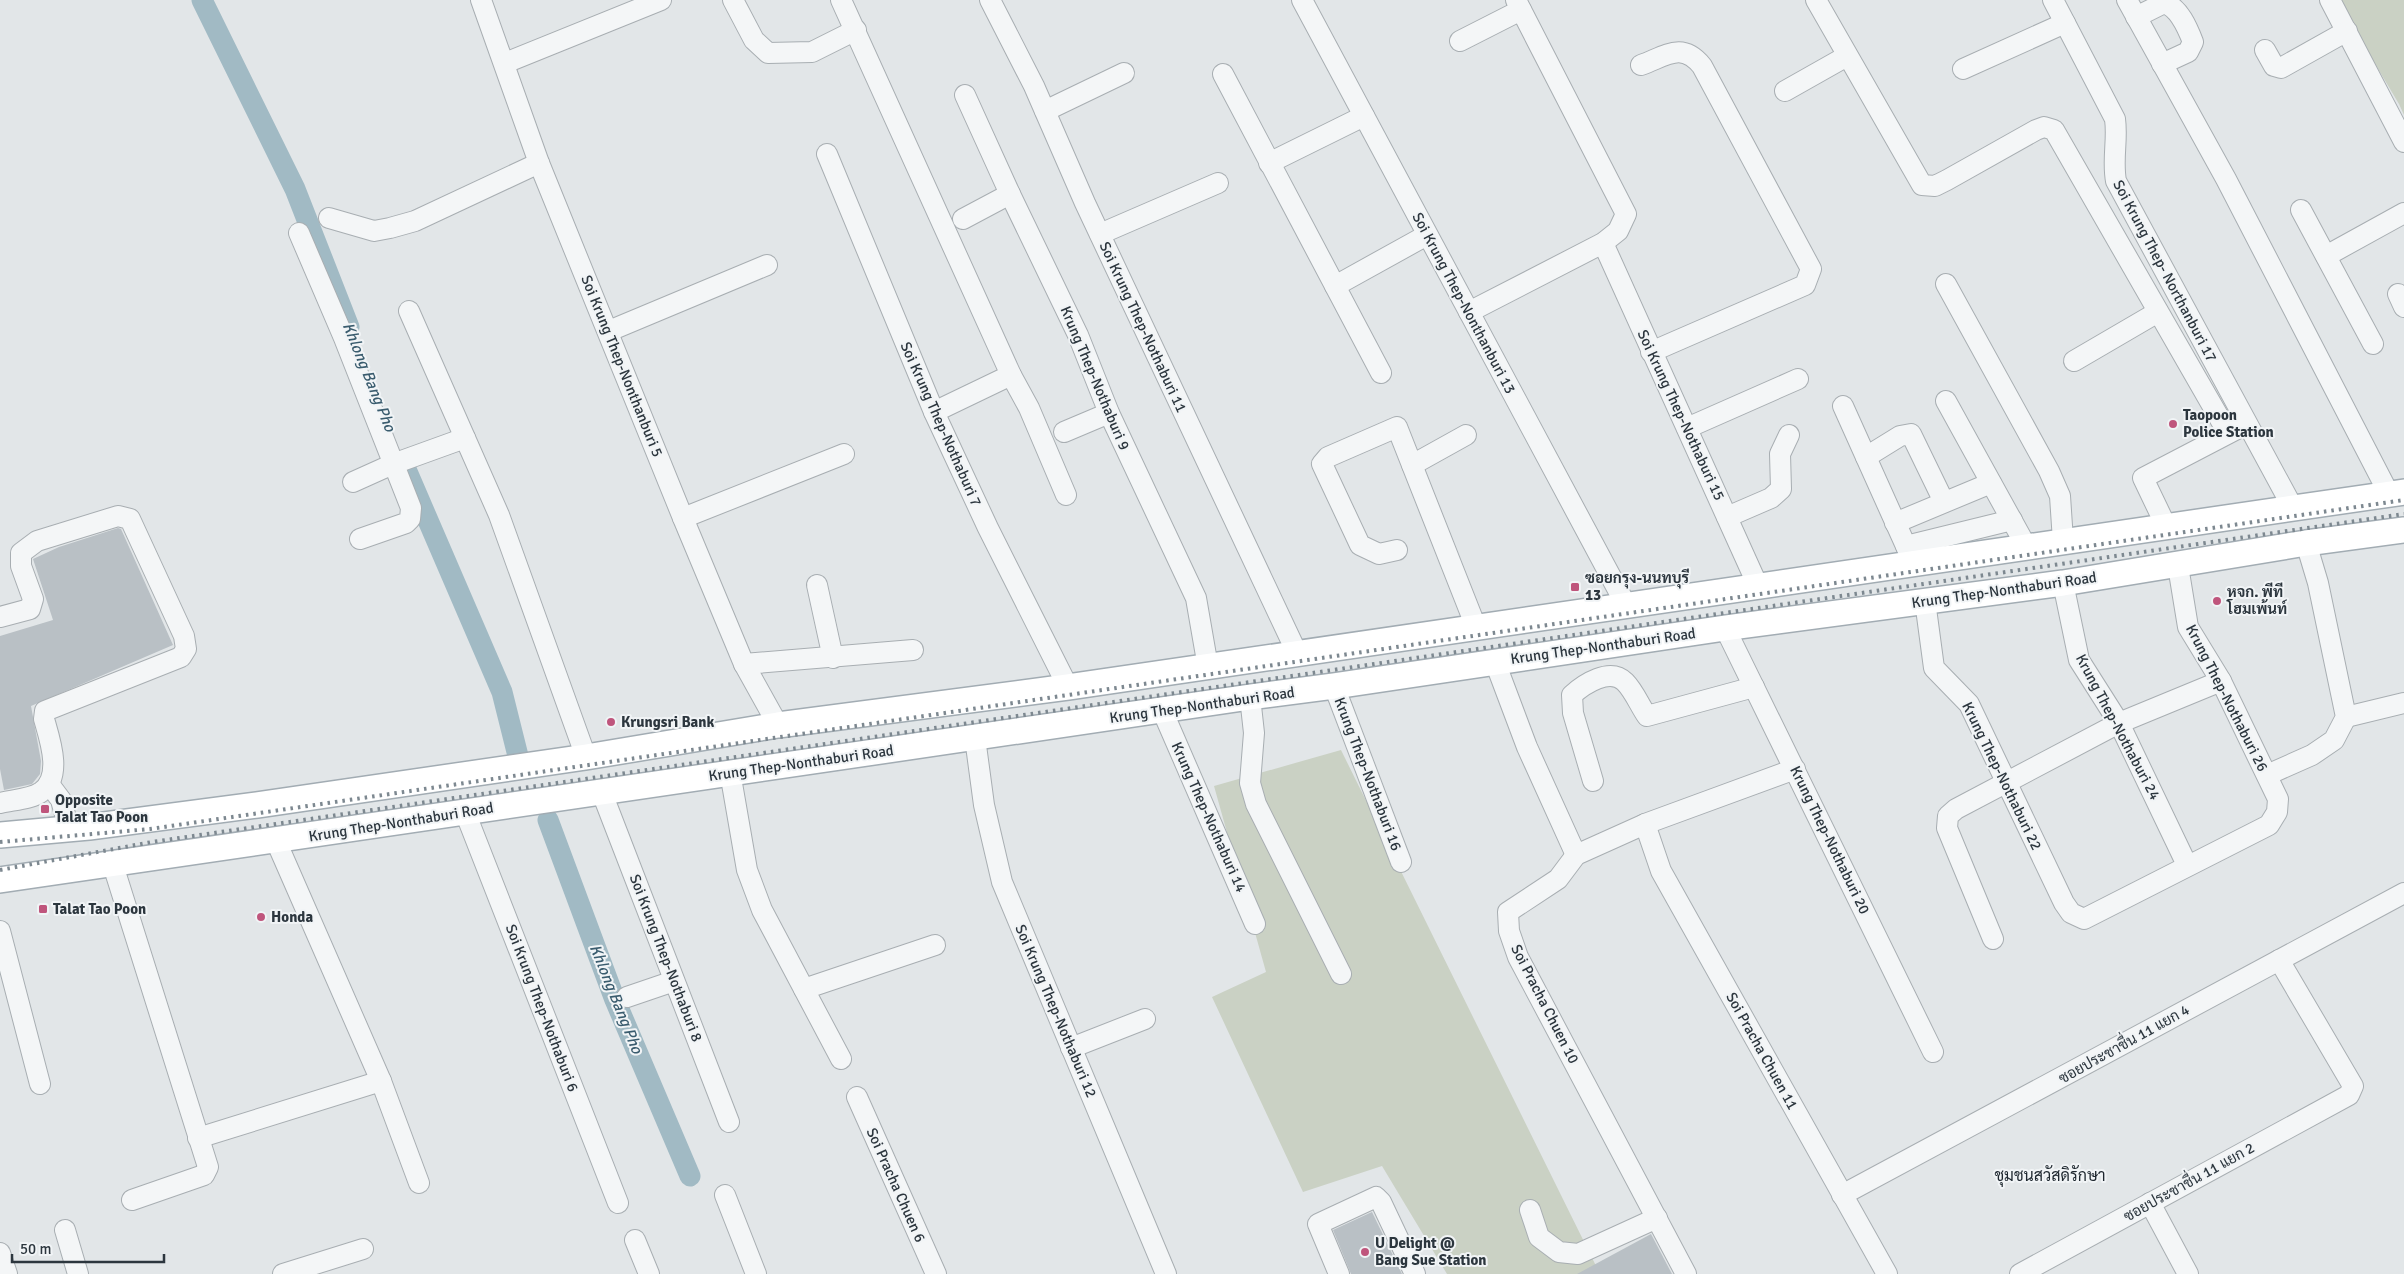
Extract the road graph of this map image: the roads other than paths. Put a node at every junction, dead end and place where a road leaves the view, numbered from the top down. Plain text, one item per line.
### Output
1 (481, 0) edge
2 (661, 0) edge
3 (733, 0) edge
4 (841, 0) edge
5 (990, 0) edge
6 (1302, 0) edge
7 (1816, 0) edge
8 (2053, 0) edge
9 (2330, 0) edge
10 (1519, 5) edge
11 (2131, 8) edge
12 (2065, 23) junction
13 (856, 30) junction
14 (2347, 31) junction
15 (1460, 41) dead end
16 (2265, 50) dead end
17 (1847, 56) junction
18 (505, 63) junction
19 (2162, 64) junction
20 (1641, 65) dead end
21 (1963, 69) dead end
22 (1124, 73) dead end
23 (1223, 74) dead end
24 (1785, 91) dead end
25 (965, 95) dead end
26 (1045, 111) junction
27 (1364, 116) junction
28 (2404, 142) edge
29 (827, 154) dead end
30 (539, 163) junction
31 (1270, 163) junction
32 (1218, 183) dead end
33 (1010, 194) junction
34 (2302, 210) dead end
35 (2404, 213) edge
36 (329, 218) dead end
37 (963, 219) dead end
38 (299, 233) dead end
39 (1100, 234) junction
40 (1427, 234) junction
41 (1603, 243) junction
42 (2326, 256) junction
43 (767, 265) dead end
44 (1946, 284) dead end
45 (1335, 286) junction
46 (410, 311) dead end
47 (1469, 312) junction
48 (2158, 312) junction
49 (608, 331) junction
50 (2373, 344) dead end
51 (1652, 352) junction
52 (2074, 361) dead end
53 (1380, 373) dead end
54 (1011, 375) junction
55 (1798, 379) dead end
56 (1946, 401) dead end
57 (1843, 406) dead end
58 (934, 412) junction
59 (1109, 413) junction
60 (2248, 423) junction
61 (1686, 428) junction
62 (1064, 432) dead end
63 (2228, 433) junction
64 (1789, 434) dead end
65 (1466, 435) dead end
66 (465, 438) junction
67 (844, 454) dead end
68 (1866, 458) junction
69 (399, 462) junction
70 (1412, 465) junction
71 (353, 482) dead end
72 (1992, 483) junction
73 (2396, 493) edge
74 (1066, 495) dead end
75 (1944, 502) junction
76 (2293, 508) junction
77 (1727, 516) junction
78 (683, 518) junction
79 (2012, 520) junction
80 (1895, 523) junction
81 (2166, 526) junction
82 (2404, 530) edge
83 (360, 539) dead end
84 (2063, 541) junction
85 (2306, 544) junction
86 (2026, 546) junction
87 (1397, 550) dead end
88 (1910, 555) junction
89 (2178, 566) junction
90 (2064, 584) junction
91 (817, 585) dead end
92 (1758, 586) junction
93 (1925, 601) junction
94 (1626, 606) junction
95 (0, 617) edge
96 (1476, 627) junction
97 (1725, 628) junction
98 (1634, 642) junction
99 (913, 650) dead end
100 (1297, 653) junction
101 (833, 658) junction
102 (1495, 662) junction
103 (744, 664) junction
104 (1208, 667) junction
105 (2221, 682) junction
106 (1334, 686) junction
107 (1754, 687) junction
108 (1068, 688) junction
109 (1250, 696) junction
110 (2404, 703) edge
111 (1162, 710) junction
112 (2346, 717) junction
113 (2120, 723) junction
114 (778, 725) junction
115 (975, 738) junction
116 (593, 756) junction
117 (1795, 769) junction
118 (730, 772) junction
119 (2267, 775) junction
120 (1593, 780) dead end
121 (2007, 782) junction
122 (49, 784) junction
123 (602, 793) junction
124 (0, 803) edge
125 (465, 812) junction
126 (1644, 824) junction
127 (69, 829) junction
128 (0, 835) edge
129 (276, 841) junction
130 (1576, 855) junction
131 (112, 862) junction
132 (1401, 862) dead end
133 (2187, 865) junction
134 (0, 880) edge
135 (2404, 893) edge
136 (1255, 924) dead end
137 (0, 931) edge
138 (1993, 939) dead end
139 (935, 945) dead end
140 (2278, 960) junction
141 (1341, 974) dead end
142 (674, 981) junction
143 (804, 989) junction
144 (627, 997) dead end
145 (1145, 1019) dead end
146 (1071, 1048) junction
147 (1933, 1052) dead end
148 (841, 1059) dead end
149 (381, 1081) junction
150 (40, 1084) dead end
151 (857, 1097) dead end
152 (729, 1122) dead end
153 (198, 1138) junction
154 (419, 1182) dead end
155 (725, 1195) dead end
156 (1842, 1195) junction
157 (132, 1200) dead end
158 (618, 1203) dead end
159 (2150, 1203) junction
160 (1530, 1210) dead end
161 (1657, 1218) junction
162 (65, 1230) dead end
163 (635, 1240) dead end
164 (363, 1249) dead end
165 (0, 1253) edge
166 (7, 1274) edge
167 (78, 1274) edge
168 (283, 1274) edge
169 (649, 1274) edge
170 (756, 1274) edge
171 (936, 1274) edge
172 (1166, 1274) edge
173 (1339, 1274) edge
174 (1415, 1274) edge
175 (1686, 1274) edge
176 (1887, 1274) edge
177 (2020, 1274) edge
178 (2188, 1274) edge

1 - 18 street, Soi Krung Thep-Nonthanburi 5
2 - 18 street
3 - 13 street
4 - 13 street
5 - 26 street, Soi Krung Thep-Nothaburi 11
6 - 27 street, Soi Krung Thep-Nonthanburi 13
7 - 17 street
8 - 12 street, Soi Krung Thep- Northanburi 17
9 - 14 street
10 - 15 street
10 - 41 street
11 - 19 street
11 - 19 street
12 - 21 street
12 - 60 street, Soi Krung Thep- Northanburi 17
13 - 54 street
14 - 16 street
14 - 28 street
17 - 24 street
17 - 48 street
18 - 30 street, Soi Krung Thep-Nonthanburi 5
19 - 73 street
20 - 51 street
22 - 26 street
23 - 31 street
25 - 33 street, Krung Thep-Nothaburi 9
26 - 39 street, Soi Krung Thep-Nothaburi 11
27 - 31 street
27 - 40 street, Soi Krung Thep-Nonthanburi 13
29 - 58 street, Soi Krung Thep-Nothaburi 7
30 - 36 street
30 - 49 street, Soi Krung Thep-Nonthanburi 5
31 - 45 street
32 - 39 street
33 - 37 street
33 - 59 street, Krung Thep-Nothaburi 9
34 - 42 street
35 - 42 street
38 - 69 street
39 - 100 street, Soi Krung Thep-Nothaburi 11
40 - 45 street
40 - 47 street, Soi Krung Thep-Nonthanburi 13
41 - 47 street
41 - 51 street, Soi Krung Thep-Nothaburi 15
42 - 50 street
43 - 49 street
44 - 84 street
45 - 53 street
46 - 66 street
47 - 94 street, Soi Krung Thep-Nonthanburi 13
48 - 52 street
48 - 63 street
49 - 78 street, Soi Krung Thep-Nonthanburi 5
51 - 61 street, Soi Krung Thep-Nothaburi 15
54 - 58 street
54 - 74 street
55 - 61 street
56 - 72 street
57 - 68 street
58 - 108 street, Soi Krung Thep-Nothaburi 7
59 - 62 street
59 - 104 street, Krung Thep-Nothaburi 9
60 - 63 street
60 - 76 street, Soi Krung Thep- Northanburi 17
61 - 77 street, Soi Krung Thep-Nothaburi 15
63 - 81 street
64 - 77 street
65 - 70 street
66 - 69 street
66 - 116 street
67 - 78 street
68 - 75 street
68 - 80 street
69 - 71 street
69 - 83 street
70 - 87 street
70 - 96 street
72 - 75 street
72 - 79 street
73 - 76 main road
75 - 80 street
76 - 81 main road
76 - 85 main road
77 - 92 street, Soi Krung Thep-Nothaburi 15
78 - 103 street, Soi Krung Thep-Nonthanburi 5
79 - 86 street
79 - 88 street
80 - 88 street
81 - 84 main road
82 - 85 main road, Krung Thep-Nonthaburi Road
84 - 86 main road
85 - 89 main road, Krung Thep-Nonthaburi Road
85 - 112 street
86 - 88 main road
88 - 92 main road
89 - 90 main road, Krung Thep-Nonthaburi Road
89 - 105 street, Krung Thep-Nothaburi 26
90 - 93 main road, Krung Thep-Nonthaburi Road
90 - 113 street, Krung Thep-Nothaburi 24
91 - 101 street
92 - 94 main road
93 - 97 main road, Krung Thep-Nonthaburi Road
93 - 121 street, Krung Thep-Nothaburi 22
94 - 96 main road
94 - 98 main road
95 - 122 street
96 - 100 main road
97 - 98 main road, Krung Thep-Nonthaburi Road
97 - 107 street, Krung Thep-Nothaburi 20
98 - 102 main road, Krung Thep-Nonthaburi Road
99 - 101 street
100 - 104 main road
101 - 103 street
102 - 106 main road, Krung Thep-Nonthaburi Road
102 - 130 street
103 - 114 street, Soi Krung Thep-Nonthanburi 5
104 - 108 main road
105 - 113 street
105 - 119 street, Krung Thep-Nothaburi 26
106 - 109 main road, Krung Thep-Nonthaburi Road
106 - 132 street, Krung Thep-Nothaburi 16
107 - 117 street, Krung Thep-Nothaburi 20
107 - 120 street
108 - 114 main road
109 - 111 main road, Krung Thep-Nonthaburi Road
109 - 141 street
110 - 112 street
111 - 115 main road, Krung Thep-Nonthaburi Road
111 - 136 street, Krung Thep-Nothaburi 14
112 - 119 street
113 - 121 street
113 - 133 street, Krung Thep-Nothaburi 24
114 - 116 main road
115 - 118 main road, Krung Thep-Nonthaburi Road
115 - 146 street, Soi Krung Thep-Nothaburi 12
116 - 123 main road
116 - 127 main road
117 - 126 street, Soi Pracha Chuen 10
117 - 147 street, Krung Thep-Nothaburi 20
118 - 123 main road, Krung Thep-Nonthaburi Road
118 - 143 street
119 - 133 street, Krung Thep-Nothaburi 26
121 - 133 street, Krung Thep-Nothaburi 22
121 - 138 street
122 - 124 street
122 - 127 street
123 - 125 main road, Krung Thep-Nonthaburi Road
123 - 142 street, Soi Krung Thep-Nothaburi 8
125 - 129 main road, Krung Thep-Nonthaburi Road
125 - 158 street, Soi Krung Thep-Nothaburi 6
126 - 130 street, Soi Pracha Chuen 10
126 - 156 street, Soi Pracha Chuen 11
127 - 128 main road
129 - 131 main road, Krung Thep-Nonthaburi Road
129 - 149 street
130 - 161 street, Soi Pracha Chuen 10
131 - 134 main road, Krung Thep-Nonthaburi Road
131 - 153 street
135 - 140 street, ซอยประชาชื่น 11 แยก 4
137 - 150 street
139 - 143 street
140 - 156 street, ซอยประชาชื่น 11 แยก 4
140 - 159 street, ซอยประชาชื่น 11 แยก 2
142 - 144 street
142 - 152 street, Soi Krung Thep-Nothaburi 8
143 - 148 street
145 - 146 street
146 - 172 street, Soi Krung Thep-Nothaburi 12
149 - 153 street
149 - 154 street
151 - 171 street, Soi Pracha Chuen 6
153 - 157 street
155 - 170 street
156 - 176 street, Soi Pracha Chuen 11
159 - 177 street, ซอยประชาชื่น 11 แยก 2
159 - 178 street
160 - 161 street
161 - 175 street, Soi Pracha Chuen 10
162 - 167 street
163 - 169 street
164 - 168 street
165 - 166 street
173 - 174 street

